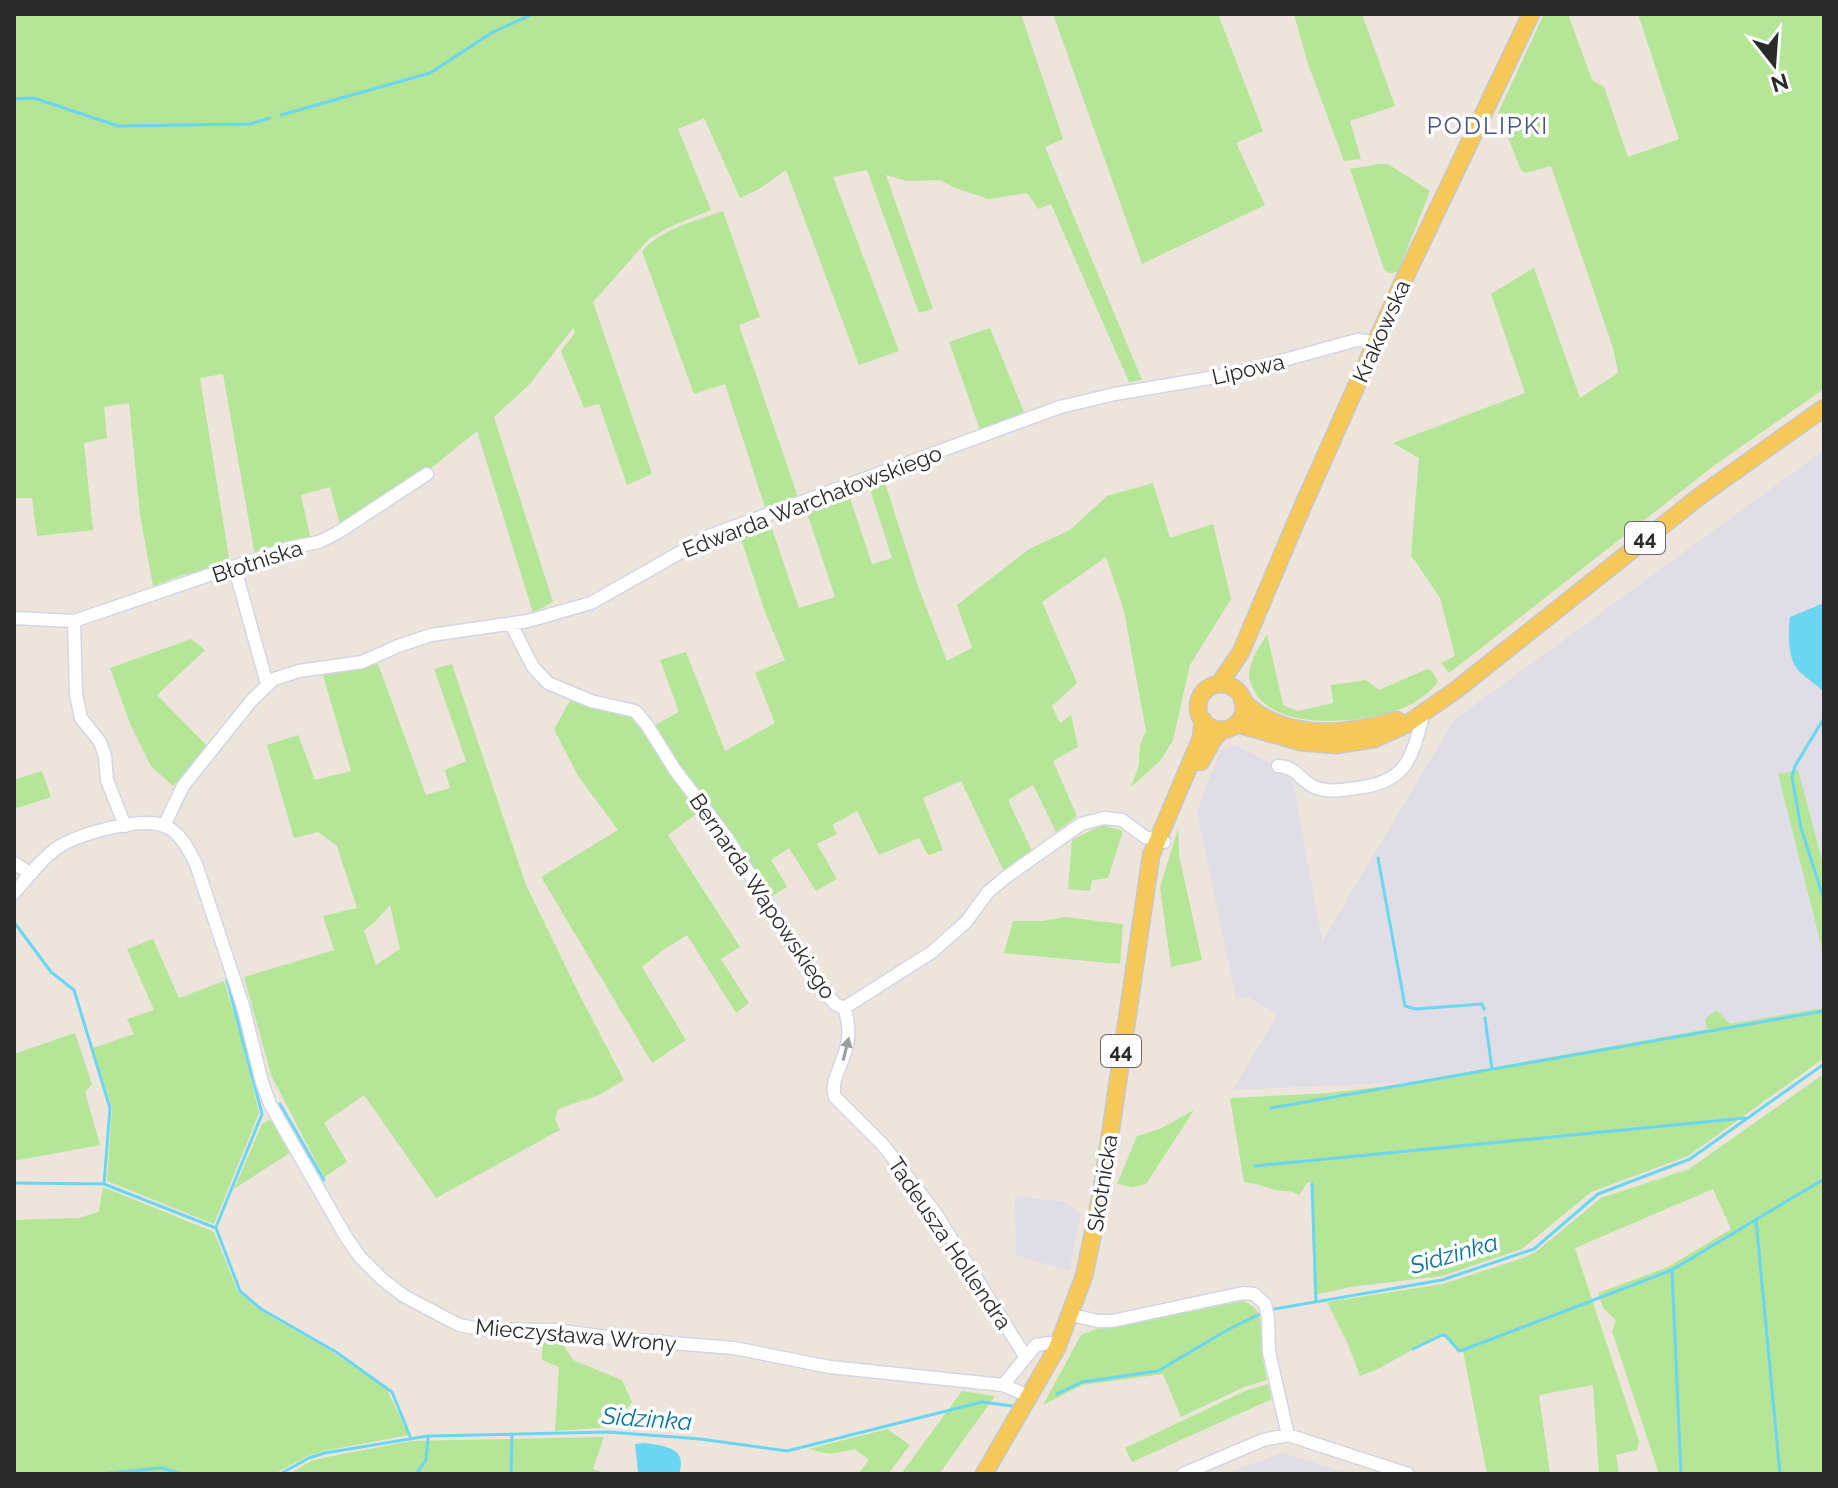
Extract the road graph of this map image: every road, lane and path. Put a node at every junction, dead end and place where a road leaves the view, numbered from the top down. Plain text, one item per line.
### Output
1 (1531, 14) edge
2 (1376, 342) junction
3 (1118, 393) joint
4 (1824, 408) edge
5 (427, 474) dead end
6 (235, 569) junction
7 (14, 618) edge
8 (74, 621) junction
9 (511, 624) junction
10 (1241, 652) junction
11 (267, 684) junction
12 (1219, 684) junction
13 (1240, 696) junction
14 (1426, 710) junction
15 (1203, 720) junction
16 (1230, 727) junction
17 (1400, 727) junction
18 (1416, 743) junction
19 (1278, 766) dead end
20 (1182, 791) junction
21 (125, 826) junction
22 (164, 826) junction
23 (1160, 841) junction
24 (14, 863) edge
25 (31, 874) junction
26 (14, 893) edge
27 (844, 1008) junction
28 (1072, 1315) junction
29 (1057, 1348) junction
30 (1025, 1356) junction
31 (1003, 1385) junction
32 (1031, 1397) junction
33 (1288, 1435) junction
34 (984, 1474) edge
35 (1183, 1474) edge
36 (1408, 1474) edge

1 - 2 main road, Krakowska
2 - 3 street, Lipowa
2 - 10 main road, Krakowska
3 - 9 street, Edwarda Warchałowskiego
4 - 14 main road, 44
5 - 6 street, Błotniska
6 - 8 street, Błotniska
6 - 11 street
7 - 8 street, Błotniska
8 - 21 street
9 - 11 street, Edwarda Warchałowskiego
9 - 27 street, Bernarda Wapowskiego
10 - 12 main road, Krakowska
10 - 13 main road, Krakowska
11 - 22 street
12 - 13 main road, 44
12 - 15 main road, 44
13 - 14 main road, 44
13 - 16 main road, 44
14 - 17 main road, 44
14 - 18 street
15 - 16 main road, 44
15 - 20 main road, 44
16 - 17 main road, 44
16 - 20 main road, 44
17 - 18 street
18 - 19 street
20 - 23 main road, Skotnicka / 44
21 - 22 street
21 - 25 street
22 - 31 street, Mieczysława Wrony
23 - 27 street, Bernarda Wapowskiego
23 - 28 main road, Skotnicka / 44
24 - 25 street
25 - 26 street
30 -> 27 street, Tadeusza Hollendra
28 - 29 main road, Skotnicka / 44
28 - 33 street
29 - 30 street
29 - 32 main road, Skotnicka / 44
30 - 31 street
31 - 32 street, Mieczysława Wrony
32 - 34 main road, Skotnicka / 44
33 - 35 street
33 - 36 street

